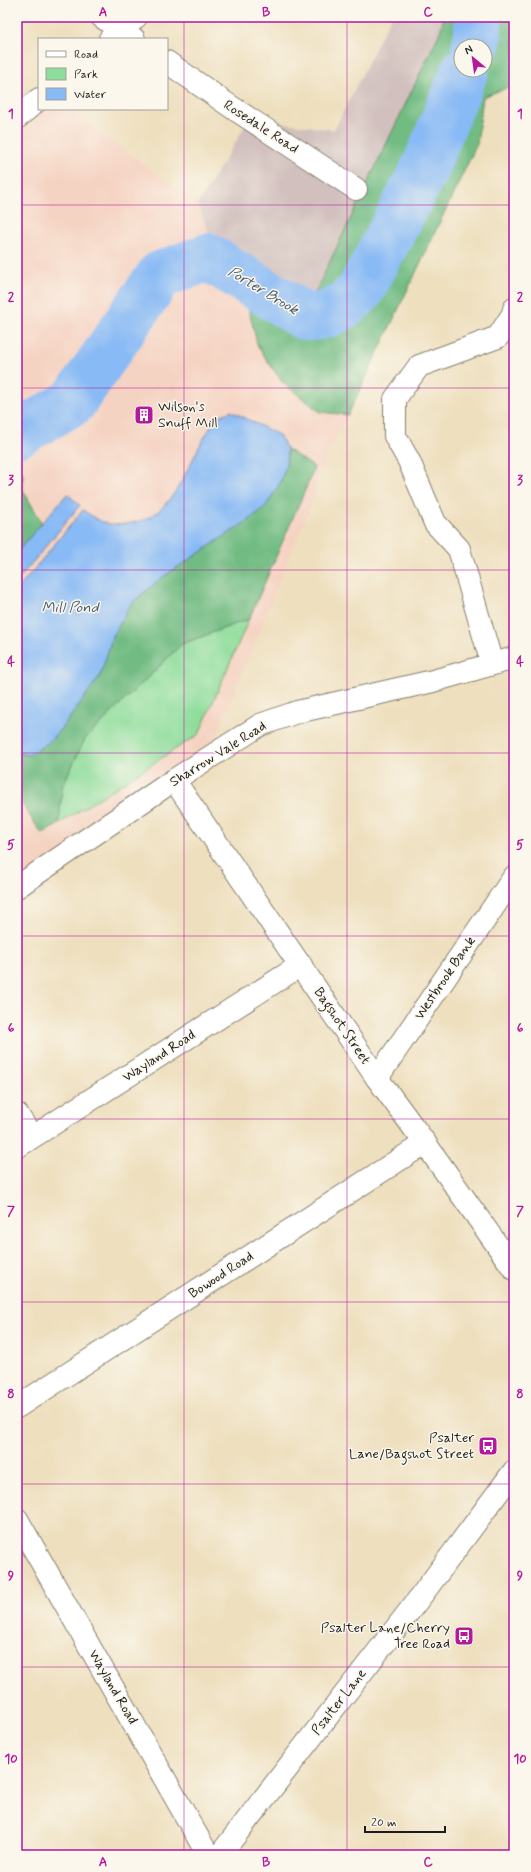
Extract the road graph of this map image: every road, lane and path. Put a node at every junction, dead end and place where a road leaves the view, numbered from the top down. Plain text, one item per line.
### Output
1 (102, 17) edge
2 (125, 31) edge
3 (168, 63) edge
4 (38, 100) edge
5 (17, 118) edge
6 (356, 189) dead end
7 (514, 309) edge
8 (514, 658) edge
9 (492, 664) junction
10 (174, 780) junction
11 (514, 877) edge
12 (17, 888) edge
13 (301, 965) junction
14 (377, 1078) junction
15 (17, 1114) edge
16 (24, 1142) edge
17 (425, 1143) junction
18 (514, 1269) edge
19 (17, 1407) edge
20 (514, 1471) edge
21 (17, 1519) edge
22 (208, 1855) edge
23 (220, 1855) edge

1 - 2 street
3 - 6 street, Rosedale Road
4 - 5 street
7 - 9 street
8 - 9 street, Sharrow Vale Road
9 - 10 street, Sharrow Vale Road
10 - 12 street, Sharrow Vale Road
10 - 13 street, Bagshot Street
11 - 14 street, Westbrook Bank
13 - 14 street, Bagshot Street
13 - 16 street, Wayland Road
14 - 17 street, Bagshot Street
15 - 16 street
17 - 18 street, Bagshot Street
17 - 19 street, Bowood Road
20 - 23 street, Psalter Lane
21 - 22 street, Wayland Road

